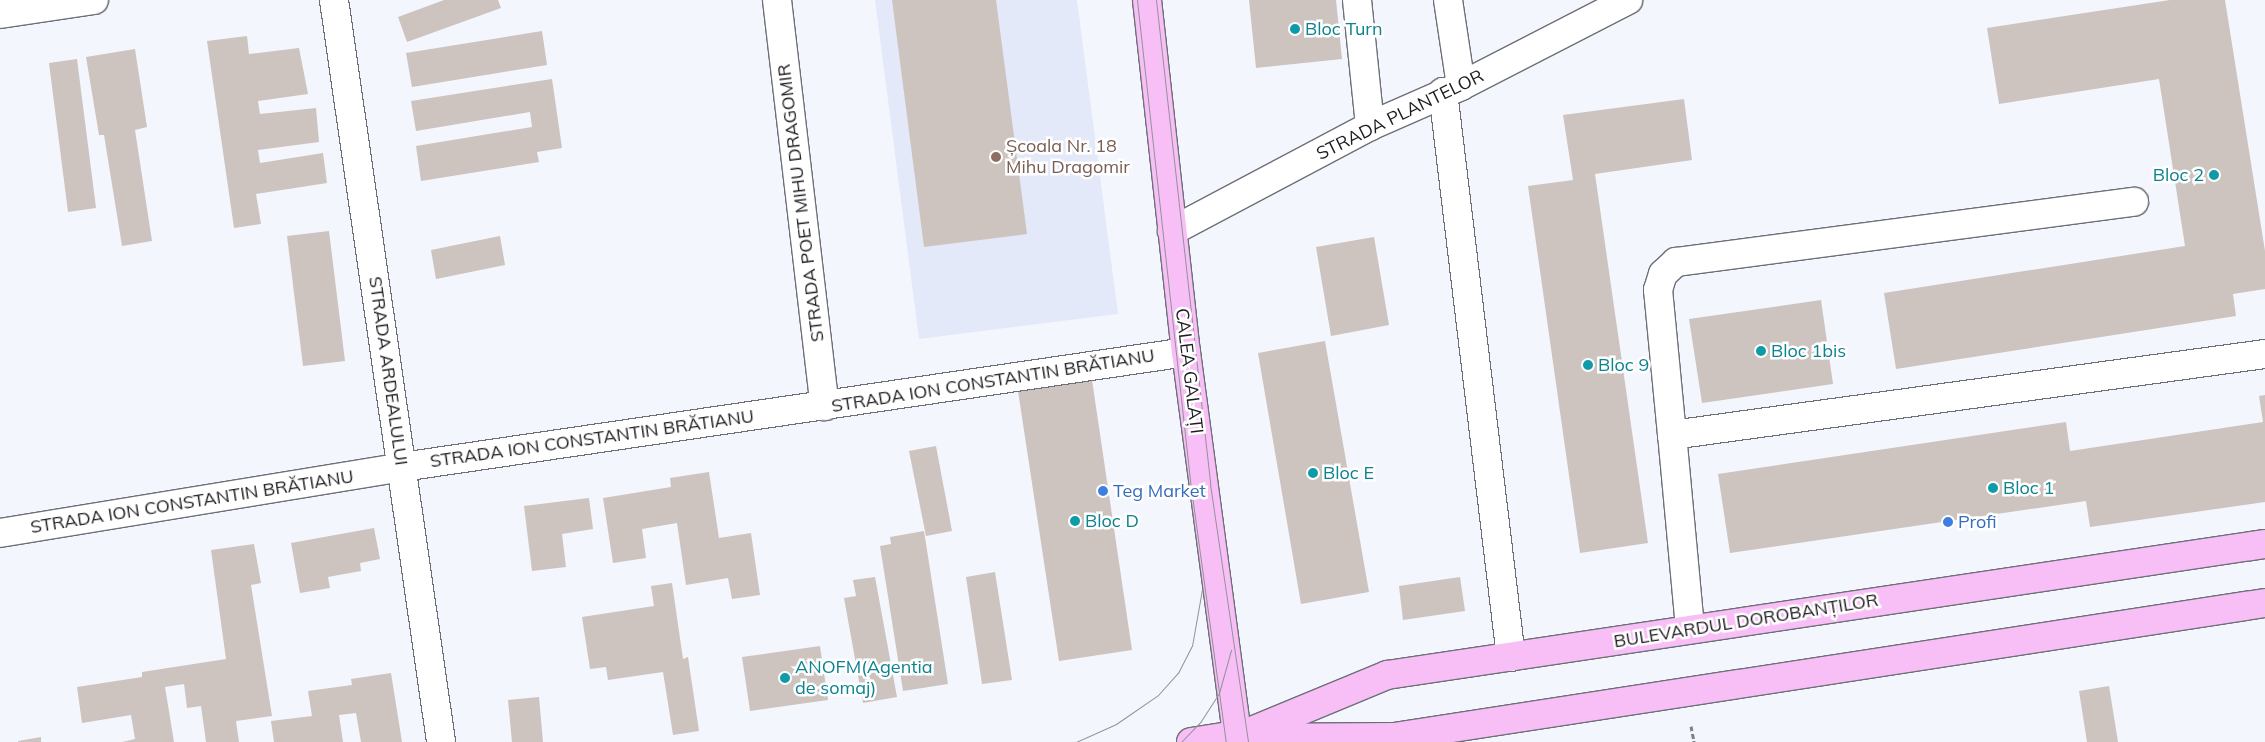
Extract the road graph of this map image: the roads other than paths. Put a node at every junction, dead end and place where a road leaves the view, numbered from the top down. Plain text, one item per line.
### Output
1 (94, 0) edge
2 (334, 0) edge
3 (777, 0) edge
4 (1147, 0) edge
5 (1357, 0) edge
6 (1448, 0) edge
7 (1628, 0) edge
8 (0, 14) edge
9 (1452, 89) junction
10 (1370, 126) junction
11 (2134, 202) dead end
12 (1172, 230) junction
13 (1186, 352) junction
14 (2265, 354) edge
15 (825, 406) junction
16 (1672, 435) junction
17 (402, 467) junction
18 (0, 533) edge
19 (2265, 544) edge
20 (2265, 603) edge
21 (1690, 628) junction
22 (1511, 657) junction
23 (1238, 739) edge
24 (441, 742) edge
25 (1191, 742) edge

1 - 8 street
2 - 17 street, STRADA ARDEALULUI
3 - 15 street, STRADA POET MIHU DRAGOMIR
4 - 12 main road, CALEA GALAȚI
5 - 10 street
6 - 9 street
7 - 9 street, STRADA PLANTELOR
9 - 10 street, STRADA PLANTELOR
9 - 22 street
10 - 12 street, STRADA PLANTELOR
11 - 16 street
12 - 13 main road, CALEA GALAȚI
13 - 15 street, STRADA ION CONSTANTIN BRĂTIANU
13 - 23 main road, CALEA GALAȚI
14 - 16 street
15 - 17 street, STRADA ION CONSTANTIN BRĂTIANU
16 - 21 street
17 - 18 street, STRADA ION CONSTANTIN BRĂTIANU
17 - 24 street, STRADA ARDEALULUI
19 - 21 main road, BULEVARDUL DOROBANȚILOR
20 - 23 main road, BULEVARDUL DOROBANȚILOR
21 - 22 main road, BULEVARDUL DOROBANȚILOR
22 - 23 main road, BULEVARDUL DOROBANȚILOR
23 - 25 main road, BULEVARDUL DOROBANȚILOR

